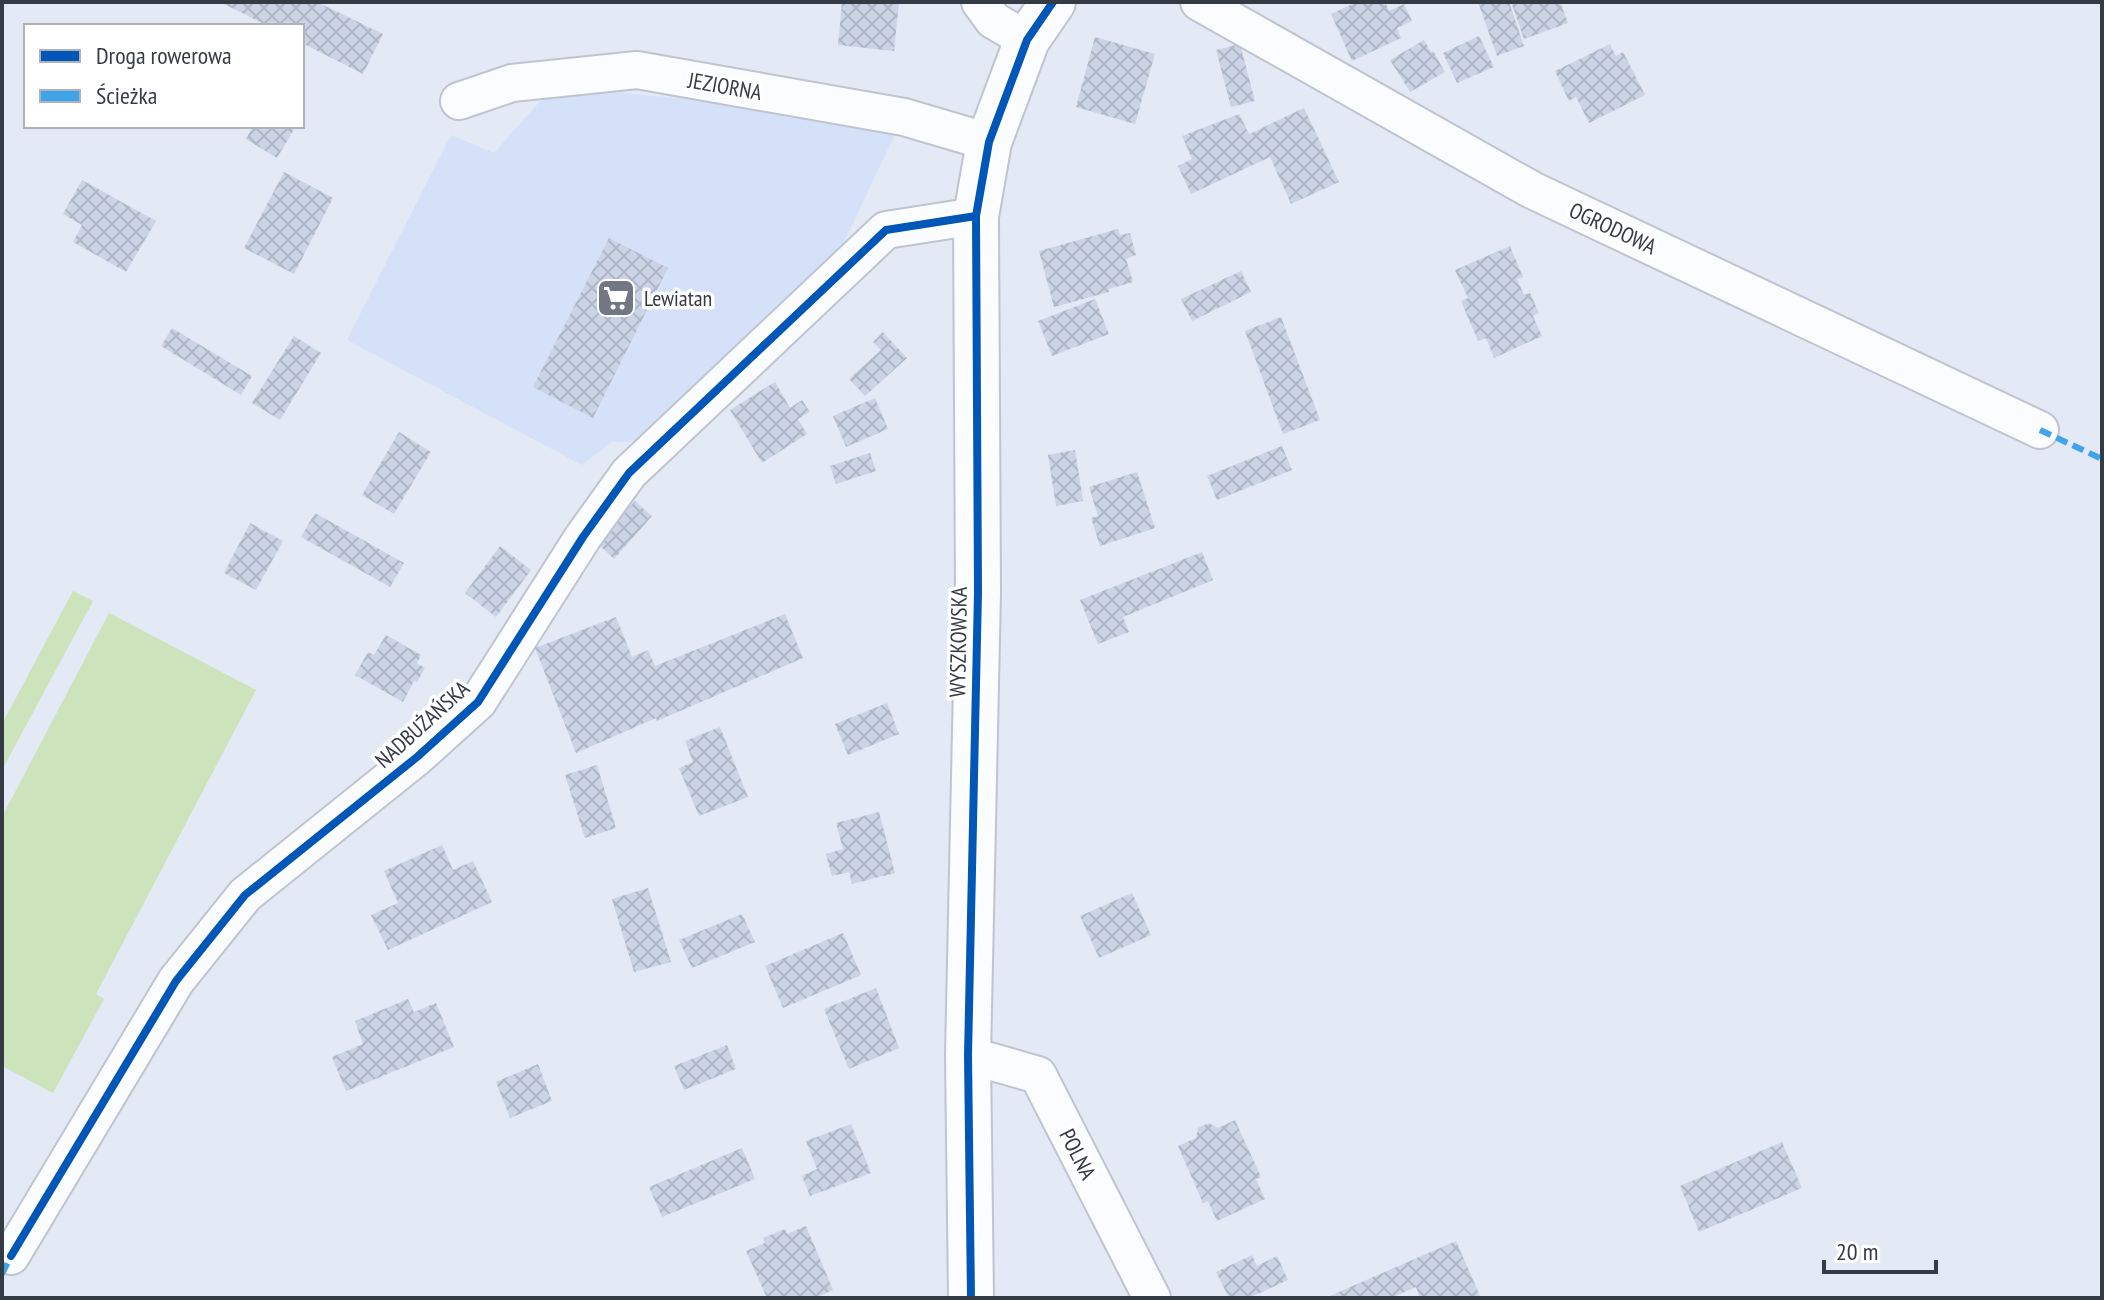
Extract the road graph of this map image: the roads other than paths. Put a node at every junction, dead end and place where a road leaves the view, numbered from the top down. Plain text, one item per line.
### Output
1 (980, 2) edge
2 (1053, 2) edge
3 (1199, 2) edge
4 (1027, 40) junction
5 (459, 101) dead end
6 (989, 142) junction
7 (976, 216) junction
8 (2040, 430) dead end
9 (968, 1055) junction
10 (11, 1256) dead end
11 (971, 1298) edge
12 (1152, 1298) edge

1 - 4 street
2 - 4 street, WYSZKOWSKA
3 - 8 street, OGRODOWA
4 - 6 street, WYSZKOWSKA
5 - 6 street, JEZIORNA
6 - 7 street, WYSZKOWSKA
7 - 9 street, WYSZKOWSKA
7 - 10 street, NADBUŻAŃSKA
9 - 11 street, WYSZKOWSKA
9 - 12 street, POLNA

